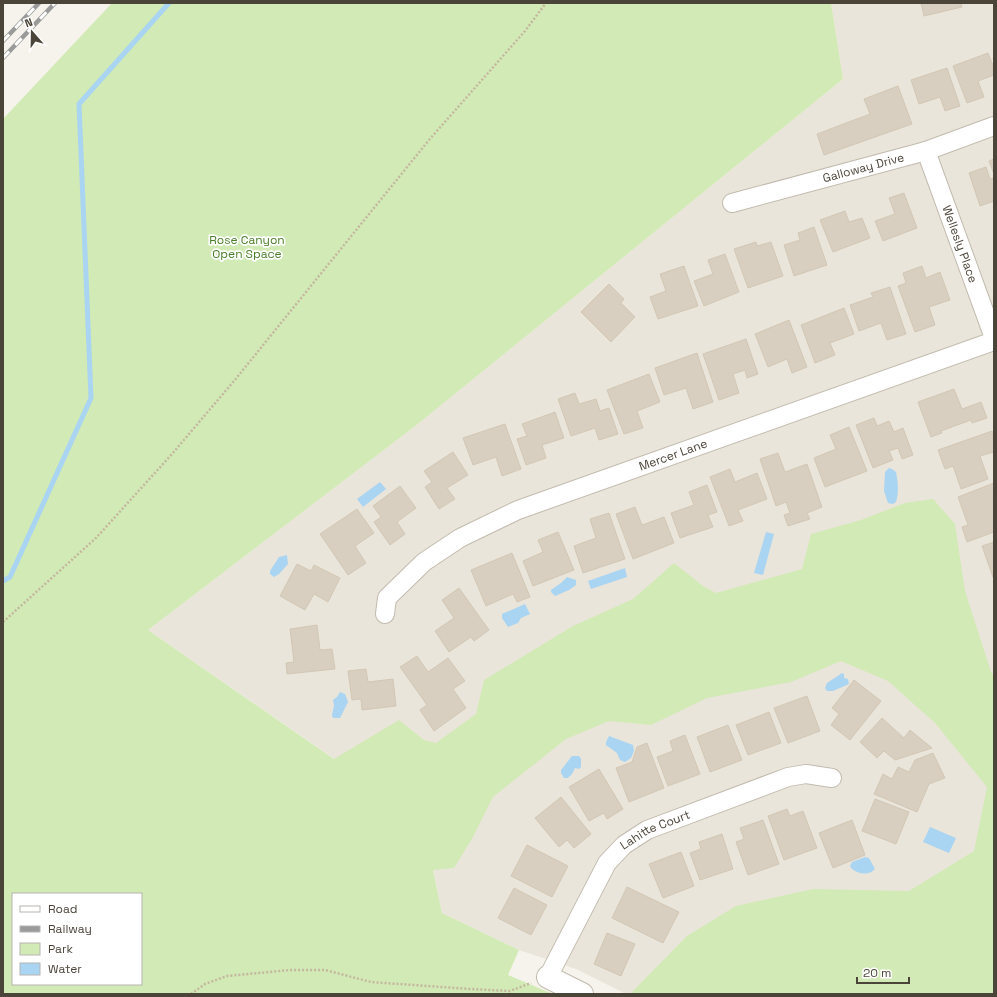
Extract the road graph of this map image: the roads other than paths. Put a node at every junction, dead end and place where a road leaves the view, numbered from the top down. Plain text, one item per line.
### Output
1 (994, 126) edge
2 (926, 151) junction
3 (732, 203) dead end
4 (994, 338) edge
5 (994, 341) edge
6 (385, 614) dead end
7 (832, 778) dead end
8 (548, 977) joint
9 (582, 994) edge

1 - 2 street, Galloway Drive
2 - 3 street, Galloway Drive
2 - 4 street, Wellesly Place
5 - 6 street, Mercer Lane
7 - 8 street, Lahitte Court
8 - 9 street

